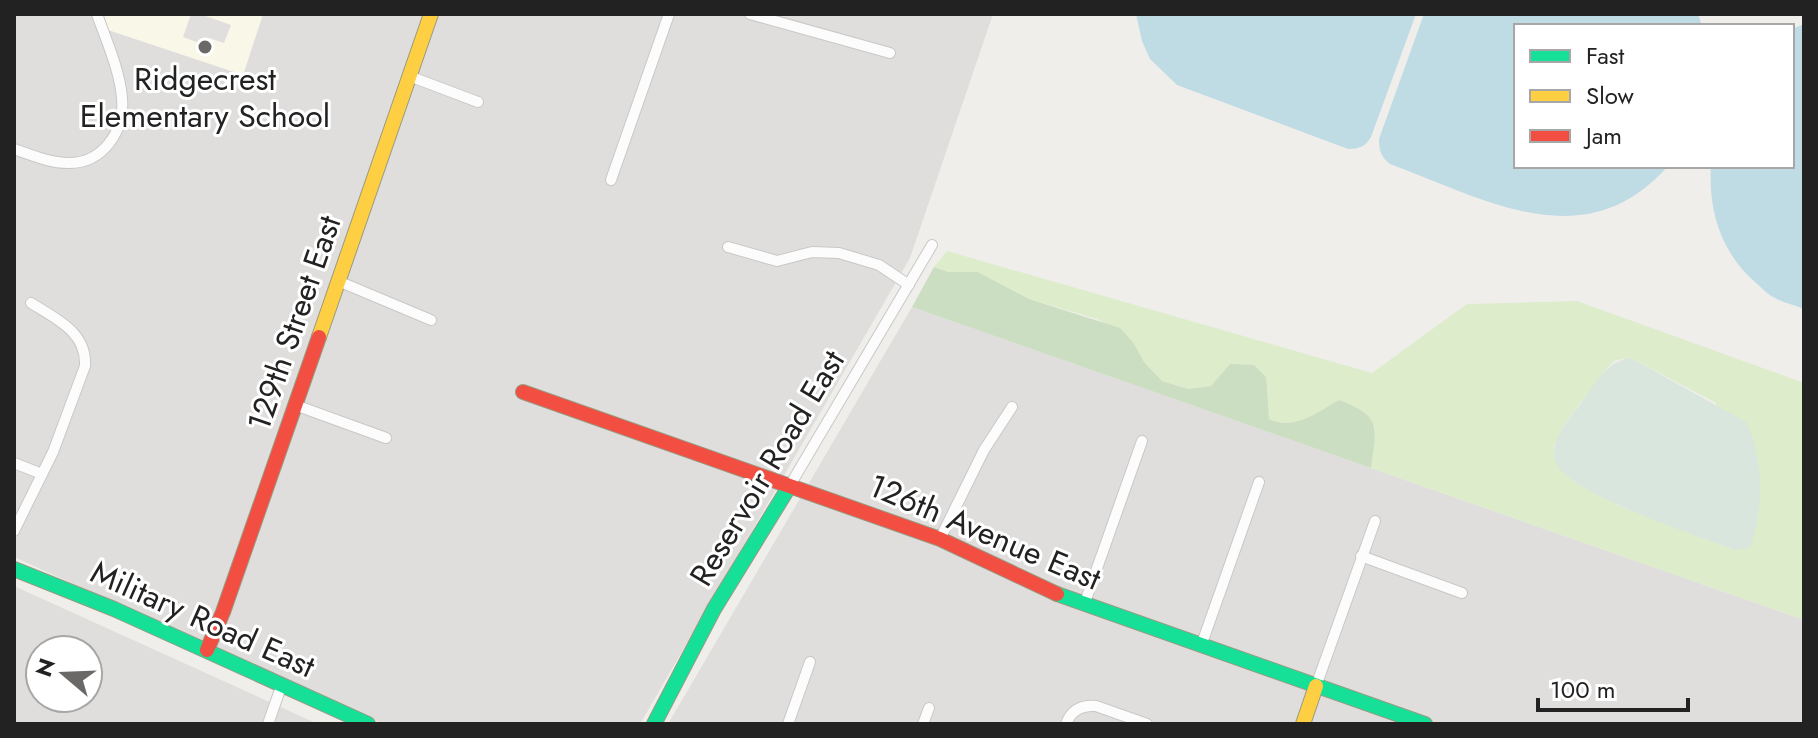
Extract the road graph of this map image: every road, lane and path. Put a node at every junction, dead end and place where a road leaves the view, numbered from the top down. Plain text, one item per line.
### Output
1 (97, 14) edge
2 (431, 14) edge
3 (669, 14) edge
4 (750, 14) edge
5 (890, 53) dead end
6 (409, 76) junction
7 (478, 102) dead end
8 (14, 149) edge
9 (611, 180) dead end
10 (932, 245) dead end
11 (728, 247) dead end
12 (338, 281) junction
13 (909, 285) junction
14 (31, 303) dead end
15 (431, 320) dead end
16 (523, 392) dead end
17 (295, 405) junction
18 (1012, 407) dead end
19 (386, 438) dead end
20 (1142, 441) dead end
21 (14, 463) edge
22 (42, 474) junction
23 (1259, 482) dead end
24 (789, 487) junction
25 (1375, 521) dead end
26 (14, 531) edge
27 (940, 539) junction
28 (1361, 556) junction
29 (14, 569) edge
30 (1462, 593) dead end
31 (1084, 605) junction
32 (1201, 646) junction
33 (207, 650) junction
34 (810, 662) dead end
35 (282, 684) junction
36 (1316, 686) junction
37 (929, 708) dead end
38 (268, 724) edge
39 (368, 724) edge
40 (654, 724) edge
41 (788, 724) edge
42 (923, 724) edge
43 (1066, 724) edge
44 (1147, 724) edge
45 (1303, 724) edge
46 (1425, 724) edge

1 - 8 street
2 - 6 street, 129th Street East
3 - 9 street
4 - 5 street
6 - 7 street
6 - 12 street, 129th Street East
10 - 13 street, Reservoir Road East
11 - 13 street
12 - 15 street
12 - 17 street, 129th Street East
13 - 24 street, Reservoir Road East
14 - 22 street
16 - 24 street, 126th Avenue East
17 - 19 street
17 - 33 street, 129th Street East
18 - 27 street
20 - 31 street
21 - 22 street
22 - 26 street
23 - 32 street
24 - 27 street, 126th Avenue East
24 - 40 street, Reservoir Road East
25 - 28 street
27 - 31 street, 126th Avenue East
28 - 30 street
28 - 36 street
29 - 33 street, Military Road East
31 - 32 street, 126th Avenue East
32 - 36 street, 126th Avenue East
33 - 35 street, Military Road East
34 - 41 street
35 - 38 street
35 - 39 street, Military Road East
36 - 45 street
36 - 46 street, 126th Avenue East
37 - 42 street
43 - 44 street

